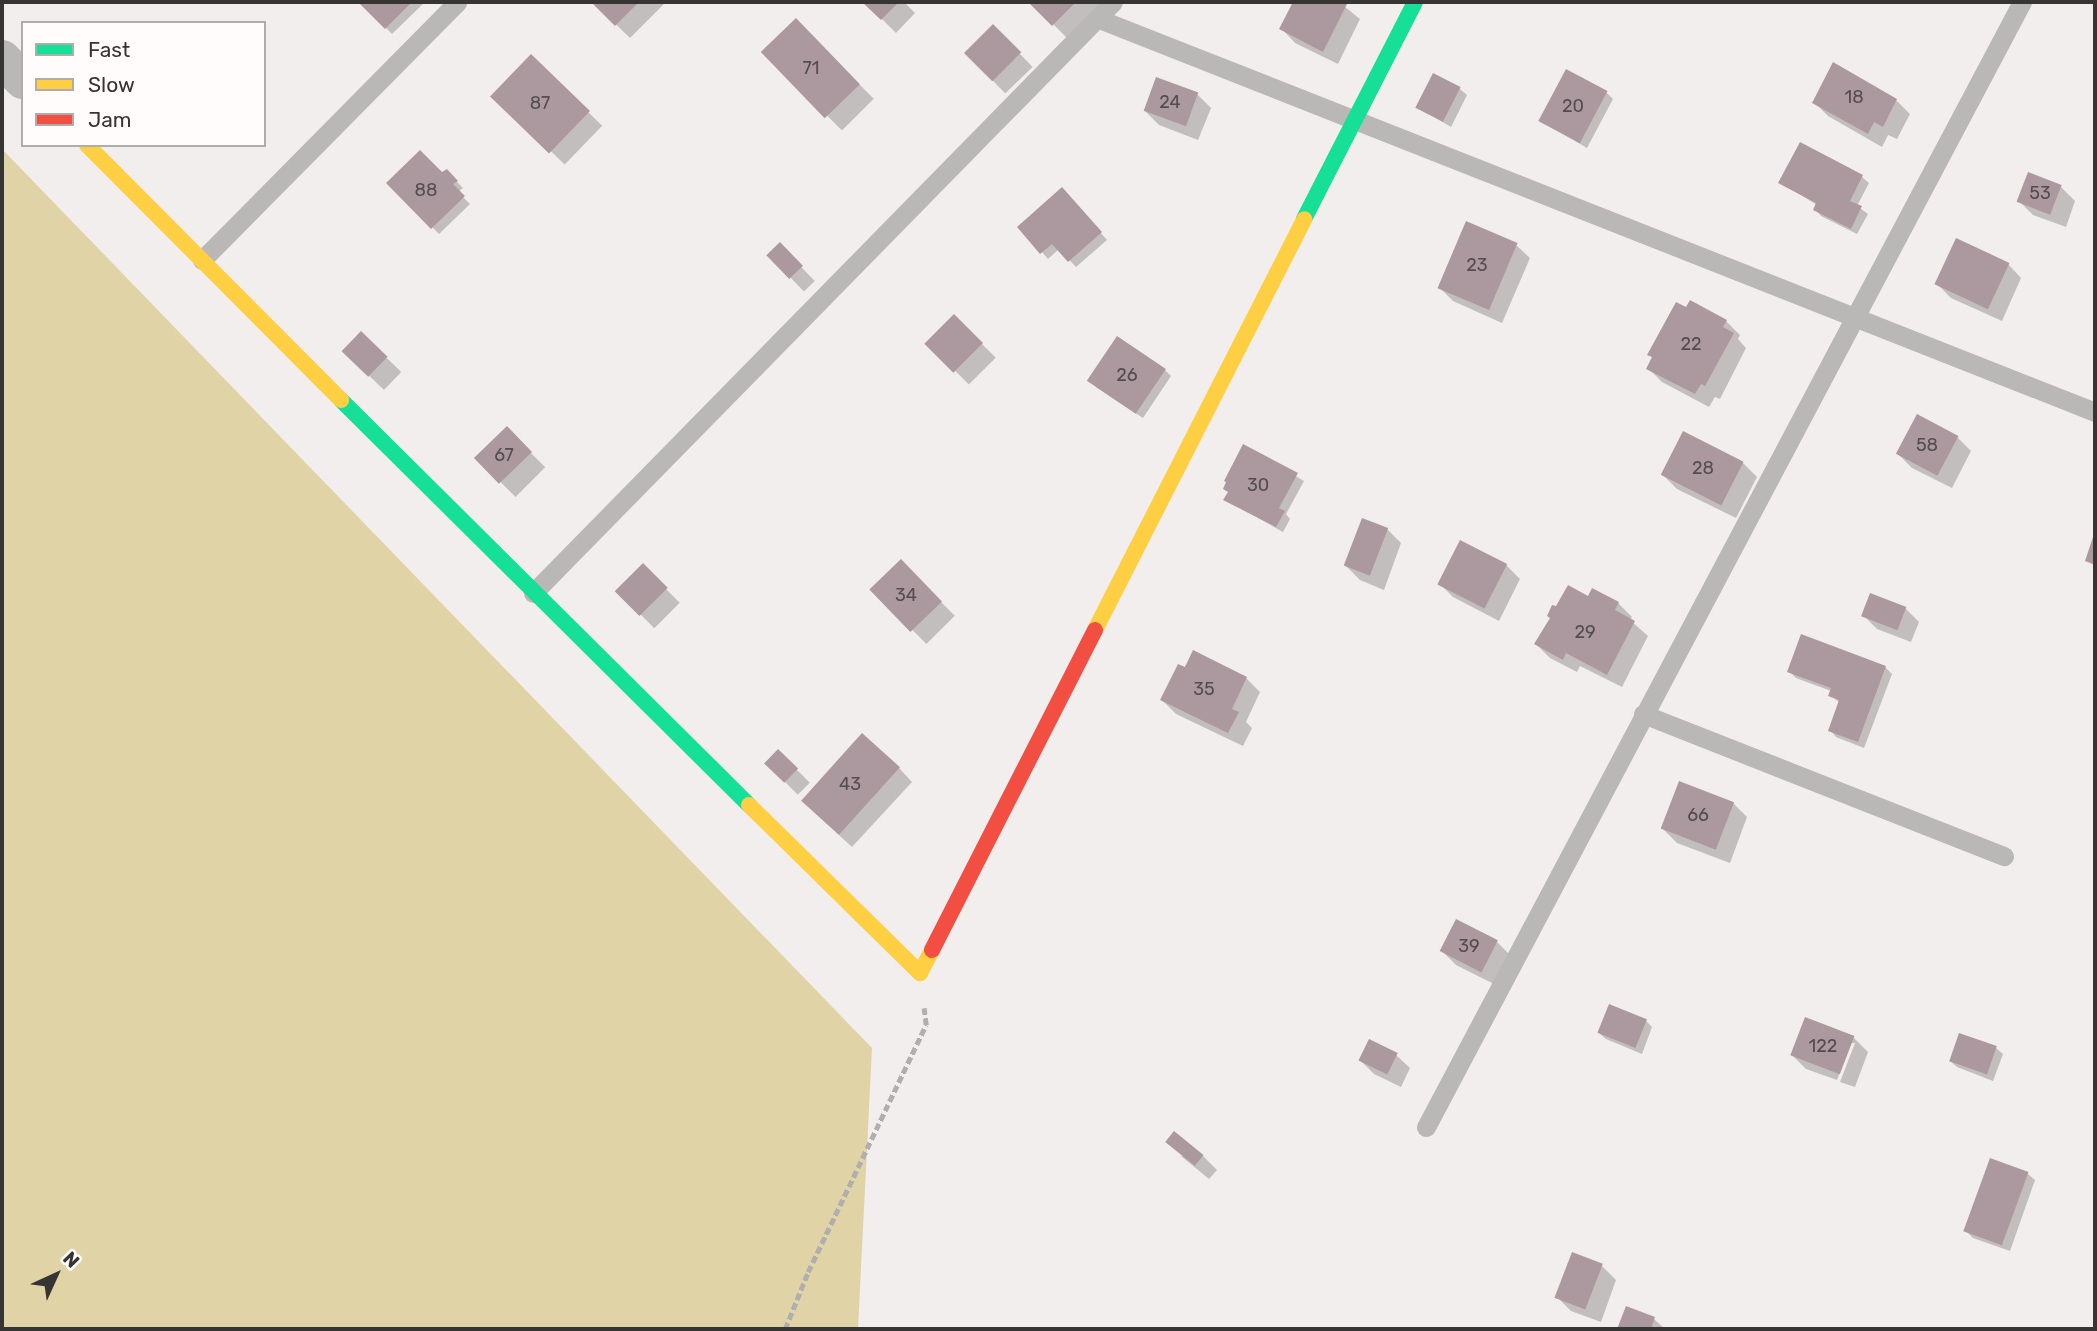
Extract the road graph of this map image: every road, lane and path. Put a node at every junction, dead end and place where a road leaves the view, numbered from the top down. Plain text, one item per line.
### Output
1 (457, 2) edge
2 (1113, 2) edge
3 (1415, 2) edge
4 (2022, 2) edge
5 (1099, 19) junction
6 (2, 59) edge
7 (21, 78) edge
8 (1354, 117) junction
9 (90, 147) edge
10 (202, 260) junction
11 (1854, 316) junction
12 (2095, 412) edge
13 (533, 593) junction
14 (1643, 714) junction
15 (2004, 856) dead end
16 (920, 973) junction
17 (1426, 1127) dead end
18 (785, 1329) edge

1 - 10 lane
2 - 5 lane
3 - 8 street
4 - 11 lane
5 - 8 lane
5 - 13 lane
6 - 7 street
8 - 11 lane
8 - 16 street
9 - 10 street
10 - 13 street
11 - 12 lane
11 - 14 lane
13 - 16 street
14 - 15 lane
14 - 17 lane
16 - 18 path

